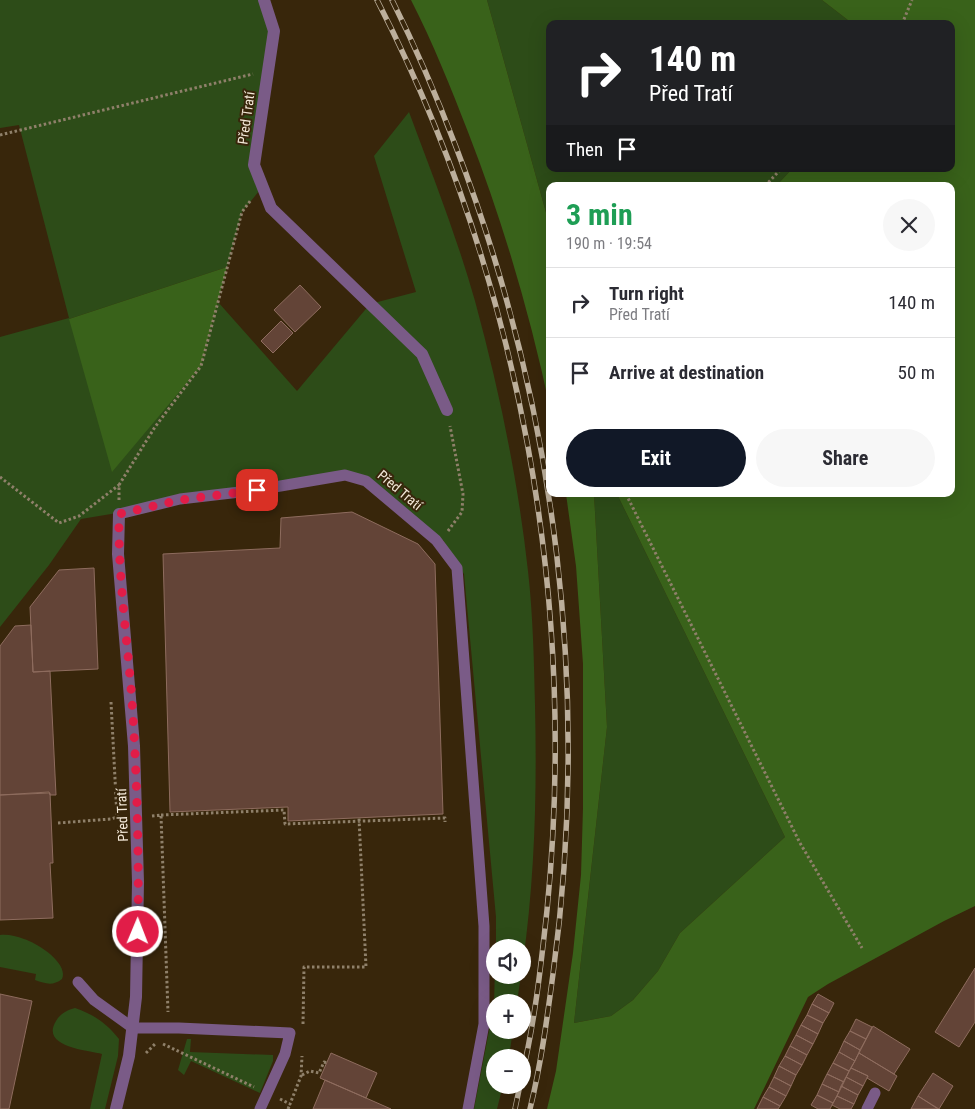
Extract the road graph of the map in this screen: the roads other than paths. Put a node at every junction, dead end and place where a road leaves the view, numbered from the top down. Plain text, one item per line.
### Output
1 (264, 0) edge
2 (447, 410) road end
3 (119, 514) joint
4 (78, 982) dead end
5 (133, 1028) junction
6 (875, 1093) dead end
7 (116, 1109) edge
8 (260, 1109) edge
9 (468, 1109) edge
10 (867, 1109) edge

1 - 2 street, Před Tratí
3 - 5 street, Před Tratí
3 - 9 lane, Před Tratí
4 - 5 lane
5 - 7 street, Před Tratí
5 - 8 lane
6 - 10 lane

